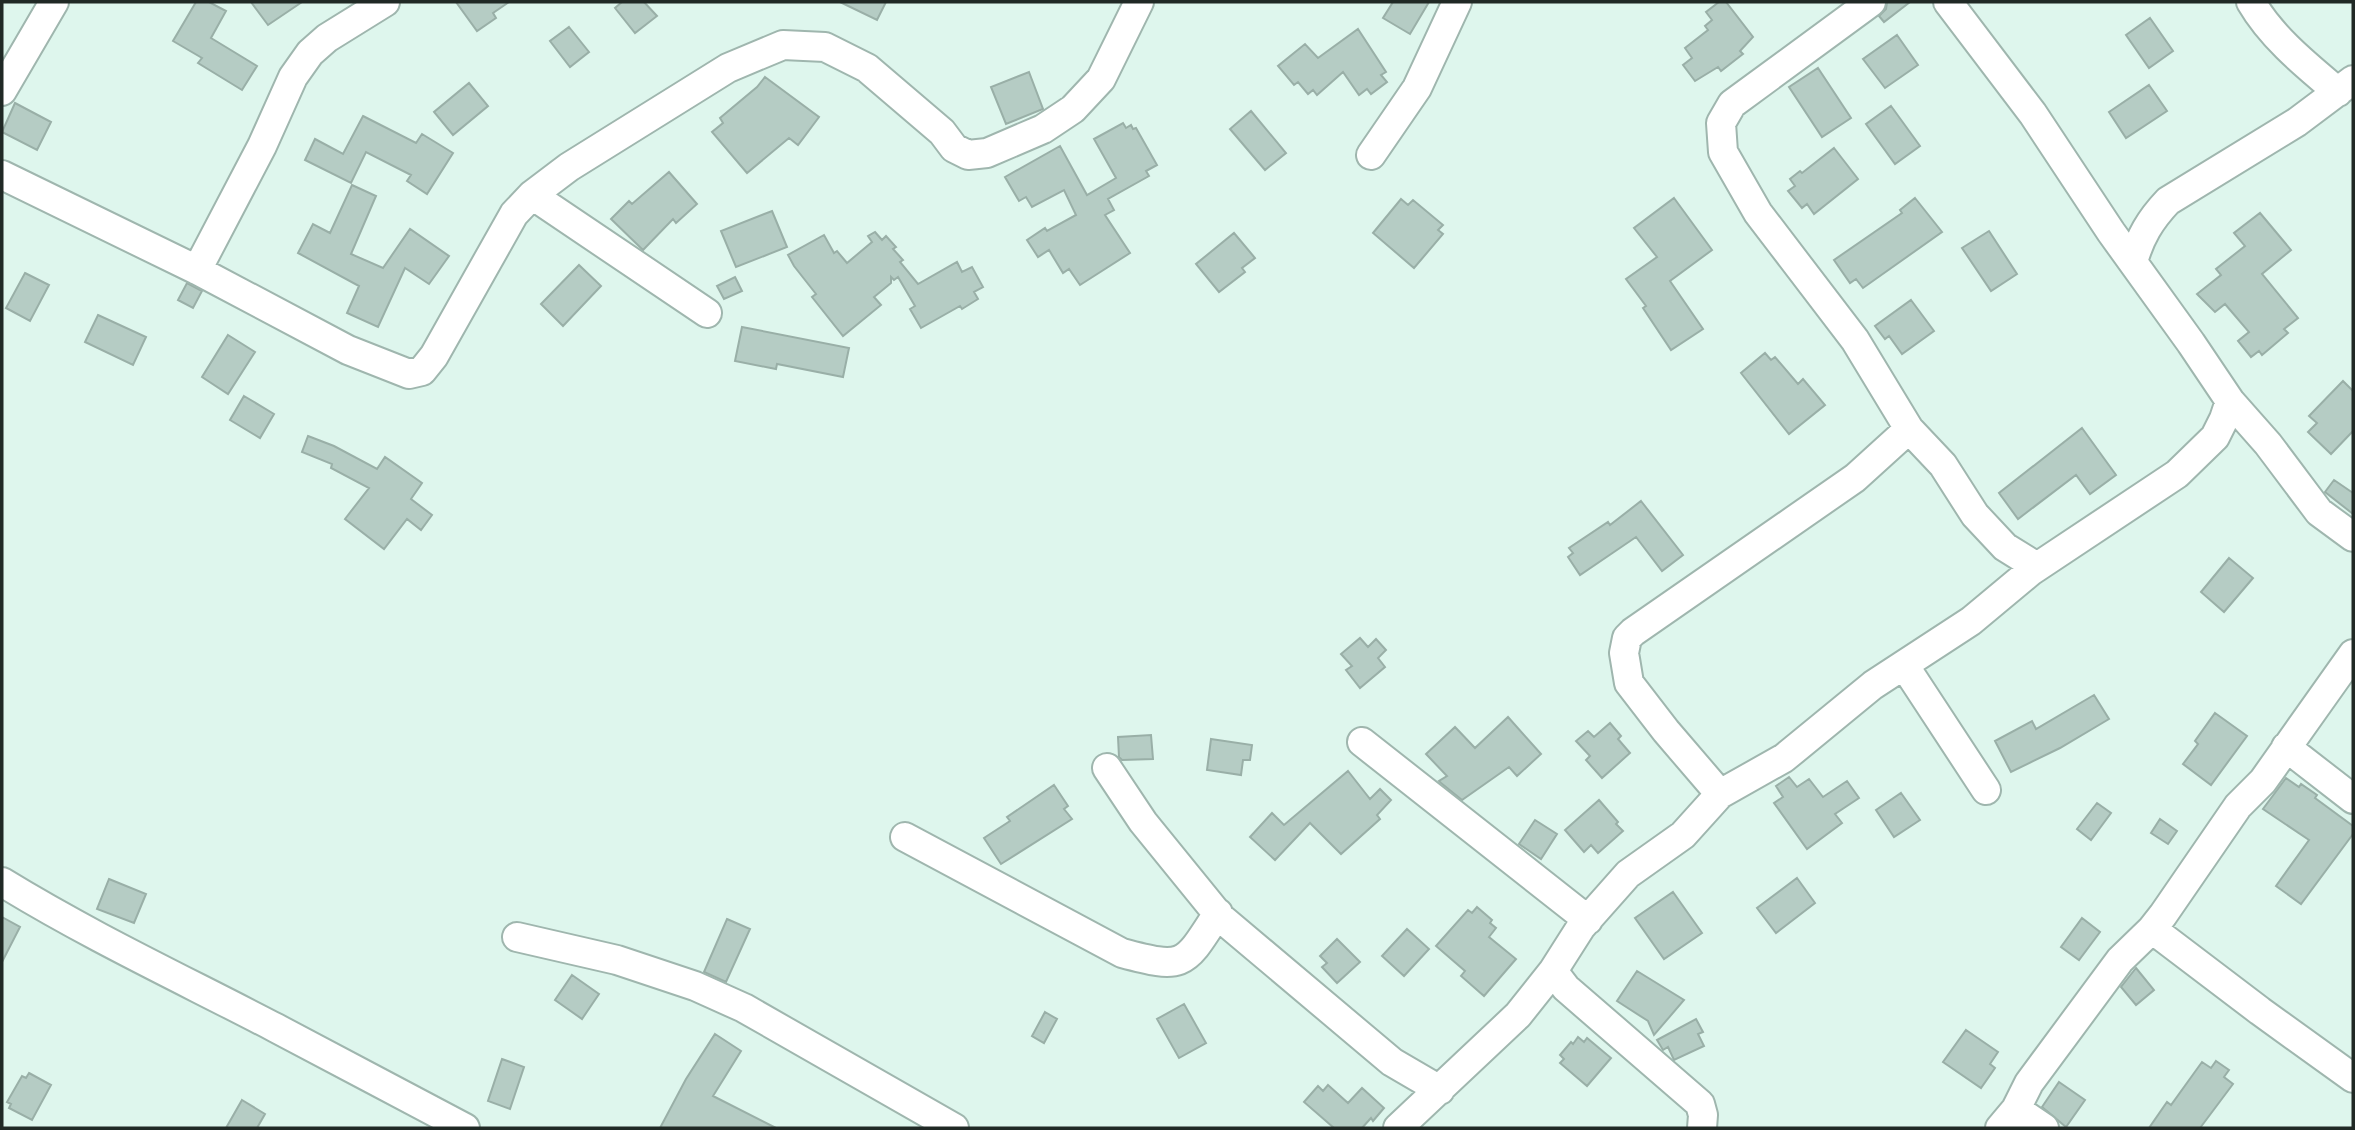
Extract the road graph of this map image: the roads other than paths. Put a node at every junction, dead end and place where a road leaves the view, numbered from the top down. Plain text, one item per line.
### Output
1 (54, 2) edge
2 (385, 2) edge
3 (1139, 2) edge
4 (1457, 2) edge
5 (1871, 2) edge
6 (1948, 2) edge
7 (2251, 2) edge
8 (2346, 86) edge
9 (2, 91) edge
10 (1371, 155) dead end
11 (2, 175) edge
12 (532, 195) junction
13 (2133, 262) junction
14 (197, 270) junction
15 (707, 313) dead end
16 (2230, 401) junction
17 (1909, 429) junction
18 (2353, 537) edge
19 (2037, 567) junction
20 (2353, 654) edge
21 (1904, 664) junction
22 (1363, 743) dead end
23 (2286, 747) junction
24 (1107, 768) dead end
25 (1986, 790) dead end
26 (1720, 794) junction
27 (2353, 799) edge
28 (905, 837) dead end
29 (2, 882) edge
30 (1218, 913) junction
31 (1588, 920) junction
32 (2152, 929) junction
33 (517, 937) dead end
34 (1553, 971) junction
35 (2353, 1078) edge
36 (1440, 1090) junction
37 (2008, 1118) edge
38 (465, 1128) edge
39 (954, 1128) edge
40 (1398, 1128) edge
41 (1702, 1128) edge
42 (2044, 1128) edge

1 - 9 street
2 - 14 street
3 - 12 street
4 - 10 street
5 - 17 street
6 - 13 street
7 - 8 street
8 - 13 street
11 - 14 street
12 - 14 street
12 - 15 street
13 - 16 street
16 - 18 street
16 - 19 street
17 - 19 street
17 - 26 street
19 - 21 street
20 - 23 street
21 - 25 street
21 - 26 street
22 - 31 street
23 - 27 street
23 - 32 street
24 - 30 street
26 - 31 street
28 - 30 street
29 - 38 street
30 - 36 street
31 - 34 street
32 - 35 street
32 - 37 street
33 - 39 street
34 - 36 street
34 - 41 street
36 - 40 street
37 - 42 street

